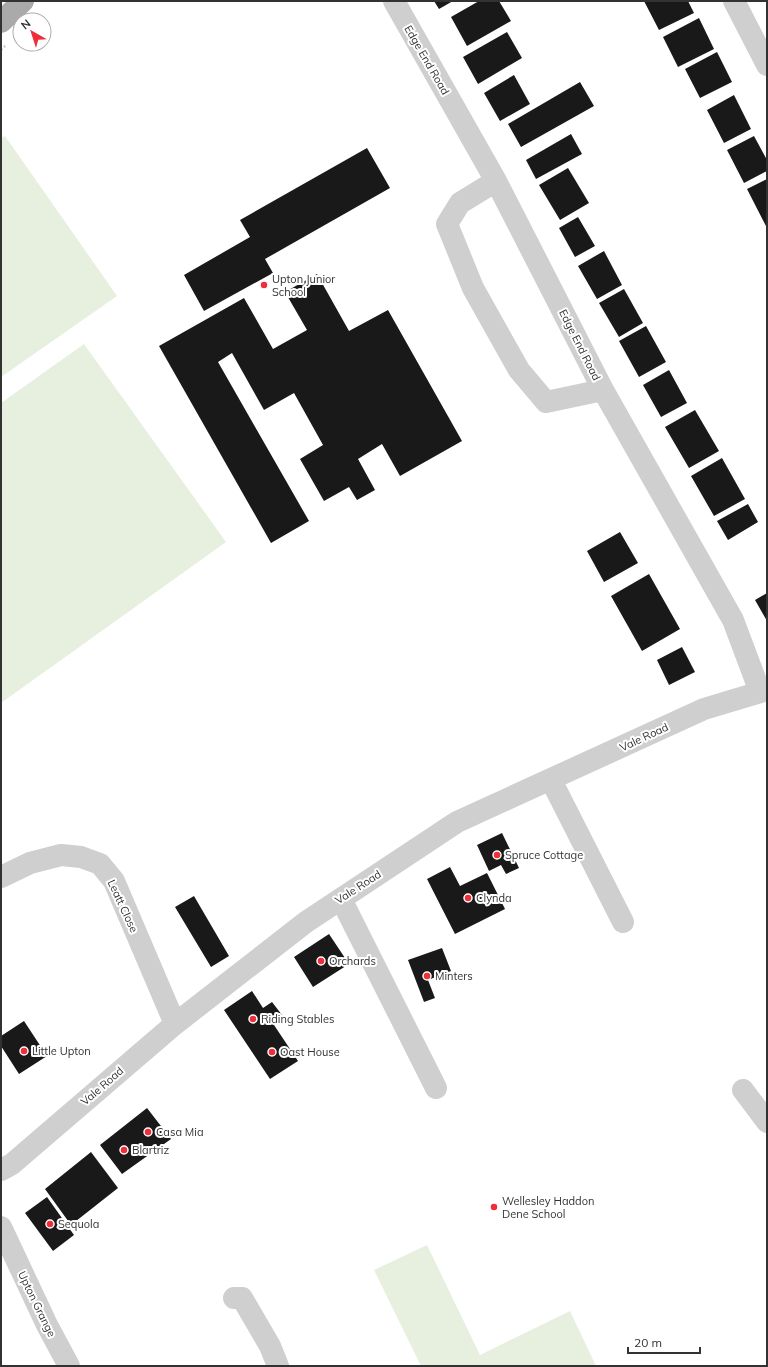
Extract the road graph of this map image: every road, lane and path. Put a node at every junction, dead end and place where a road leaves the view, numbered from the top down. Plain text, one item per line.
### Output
1 (23, 1) edge
2 (394, 1) edge
3 (734, 1) edge
4 (1, 22) edge
5 (767, 65) edge
6 (496, 181) junction
7 (603, 390) junction
8 (763, 691) edge
9 (550, 780) junction
10 (1, 877) edge
11 (341, 899) junction
12 (623, 922) dead end
13 (175, 1024) junction
14 (436, 1088) dead end
15 (743, 1090) dead end
16 (767, 1122) edge
17 (1, 1170) edge
18 (4, 1234) edge
19 (234, 1298) dead end
20 (69, 1366) edge
21 (278, 1366) edge

1 - 4 main road
2 - 6 street, Edge End Road
3 - 5 street
6 - 7 street, Edge End Road
6 - 7 street
7 - 8 street, Edge End Road
8 - 9 street, Vale Road
9 - 11 street, Vale Road
9 - 12 street
10 - 13 street, Leatt Close
11 - 13 street, Vale Road
11 - 14 street
13 - 17 street, Vale Road
15 - 16 street
18 - 20 street, Upton Grange
19 - 21 street

